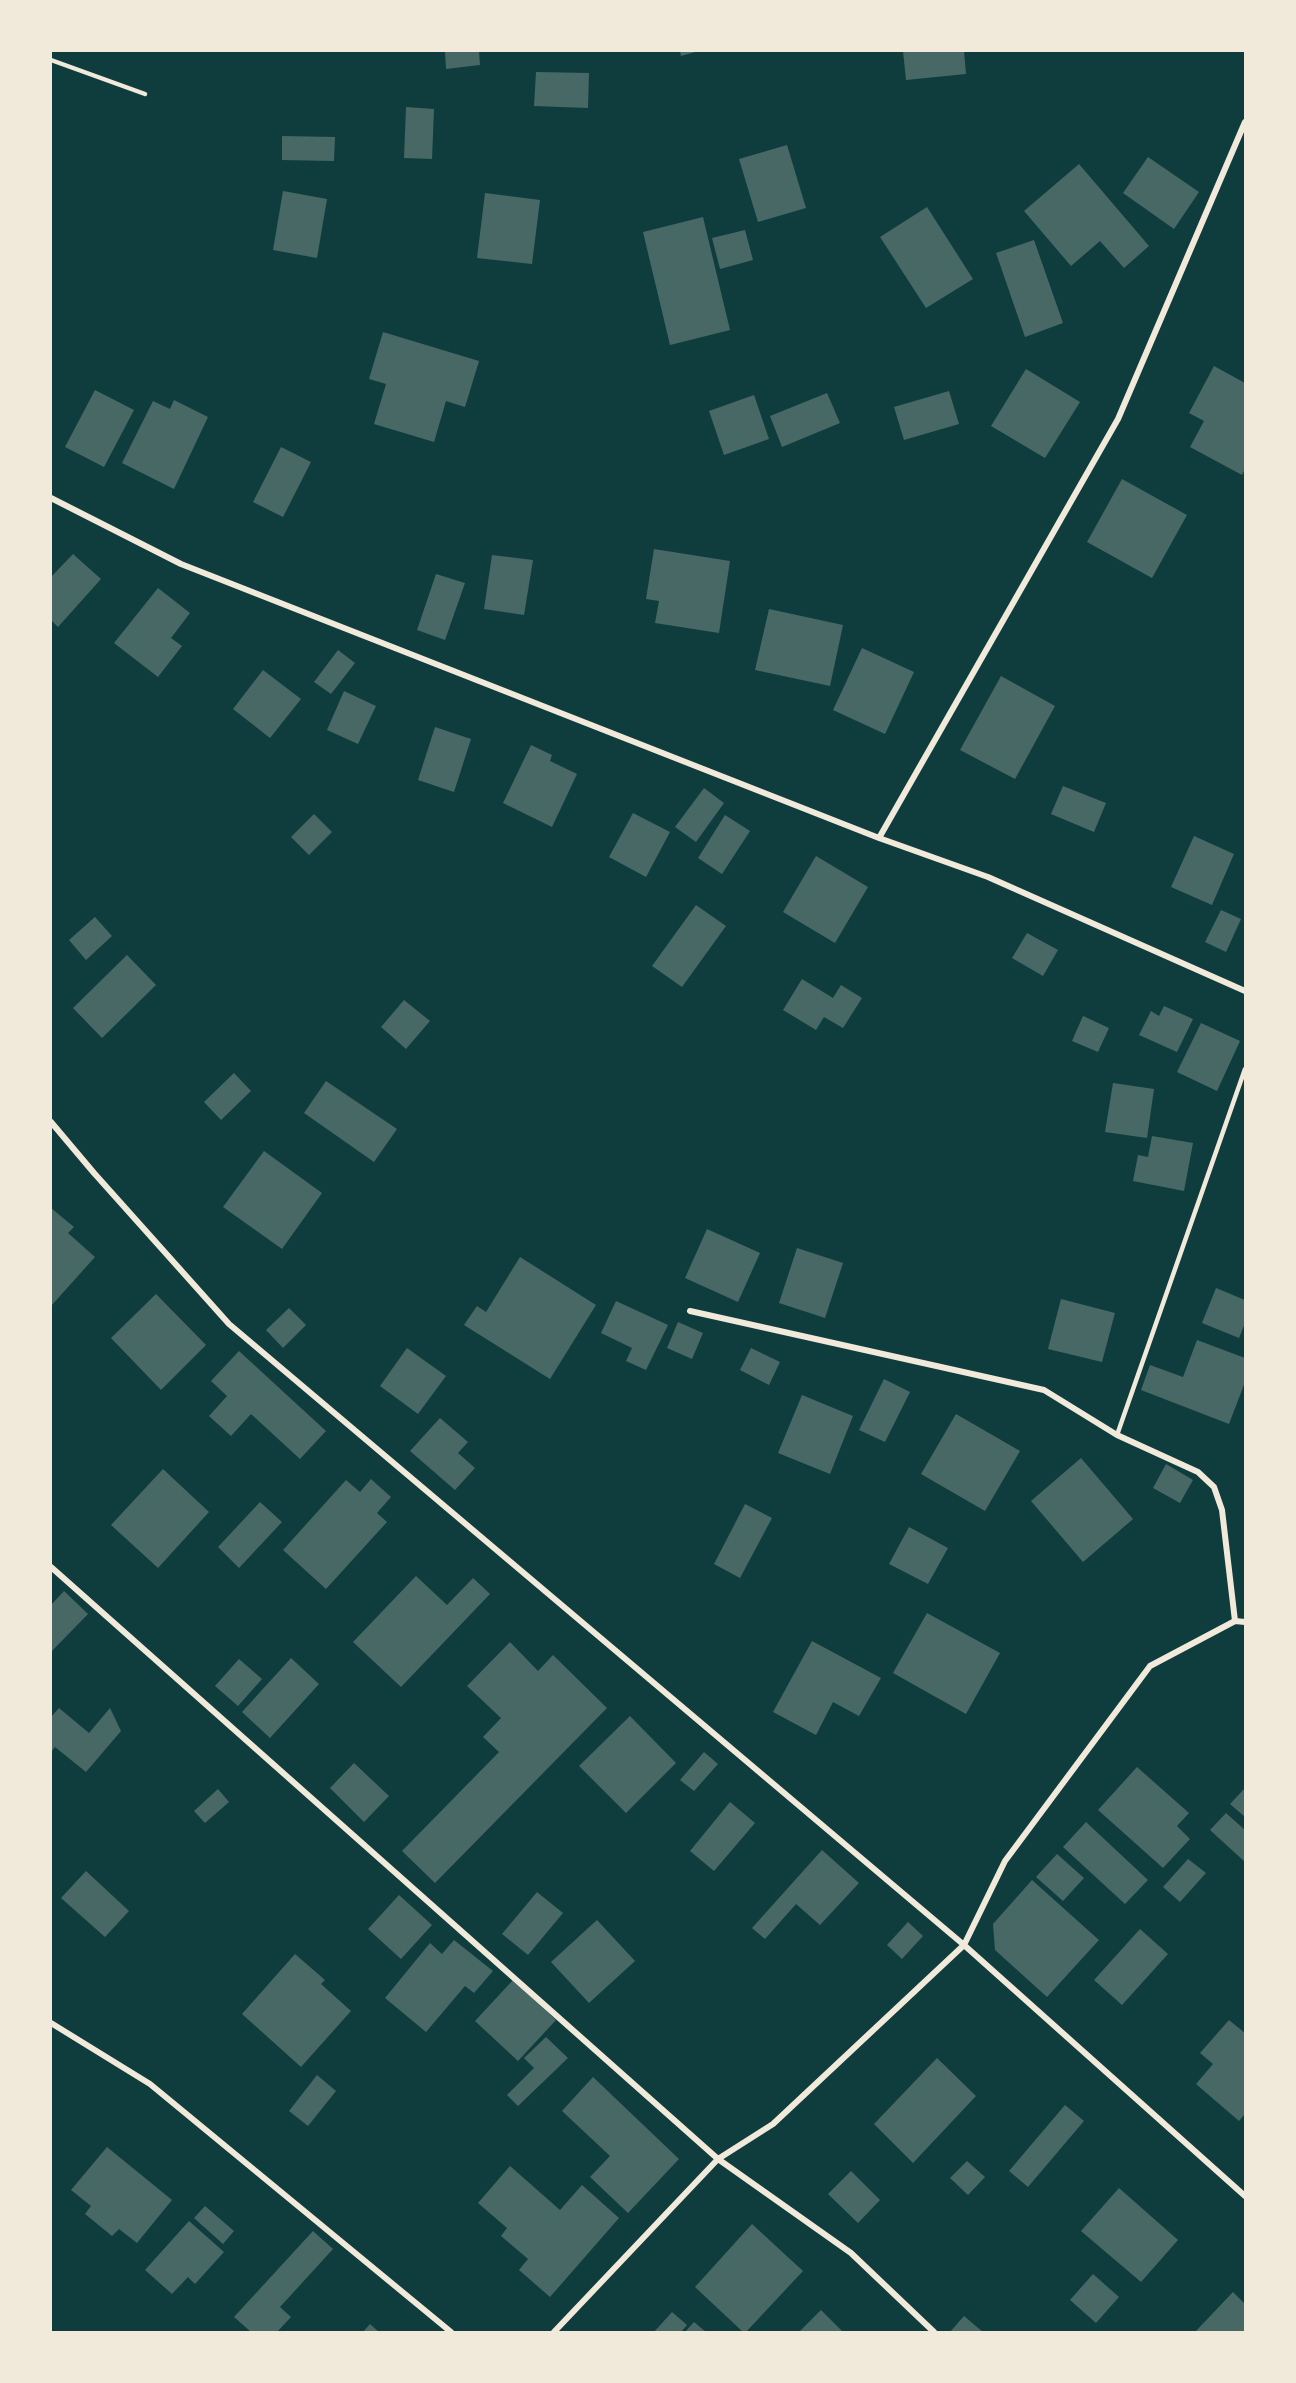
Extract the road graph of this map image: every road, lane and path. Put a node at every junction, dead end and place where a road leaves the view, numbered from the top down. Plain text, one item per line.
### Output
1 (51, 60) edge
2 (145, 94) dead end
3 (1245, 122) edge
4 (51, 498) edge
5 (879, 838) junction
6 (1245, 991) edge
7 (1245, 1069) edge
8 (51, 1122) edge
9 (690, 1311) dead end
10 (1117, 1435) junction
11 (51, 1567) edge
12 (1235, 1621) junction
13 (1245, 1622) edge
14 (964, 1945) junction
15 (51, 2023) edge
16 (718, 2159) junction
17 (1245, 2196) edge
18 (451, 2332) edge
19 (554, 2332) edge
20 (934, 2332) edge

1 - 2 lane
3 - 5 street
4 - 5 street
5 - 6 street
7 - 10 lane
8 - 14 street
9 - 10 street
10 - 12 street
11 - 16 street
12 - 13 street
12 - 14 street
14 - 16 street
14 - 17 street
15 - 18 street
16 - 19 street
16 - 20 street

